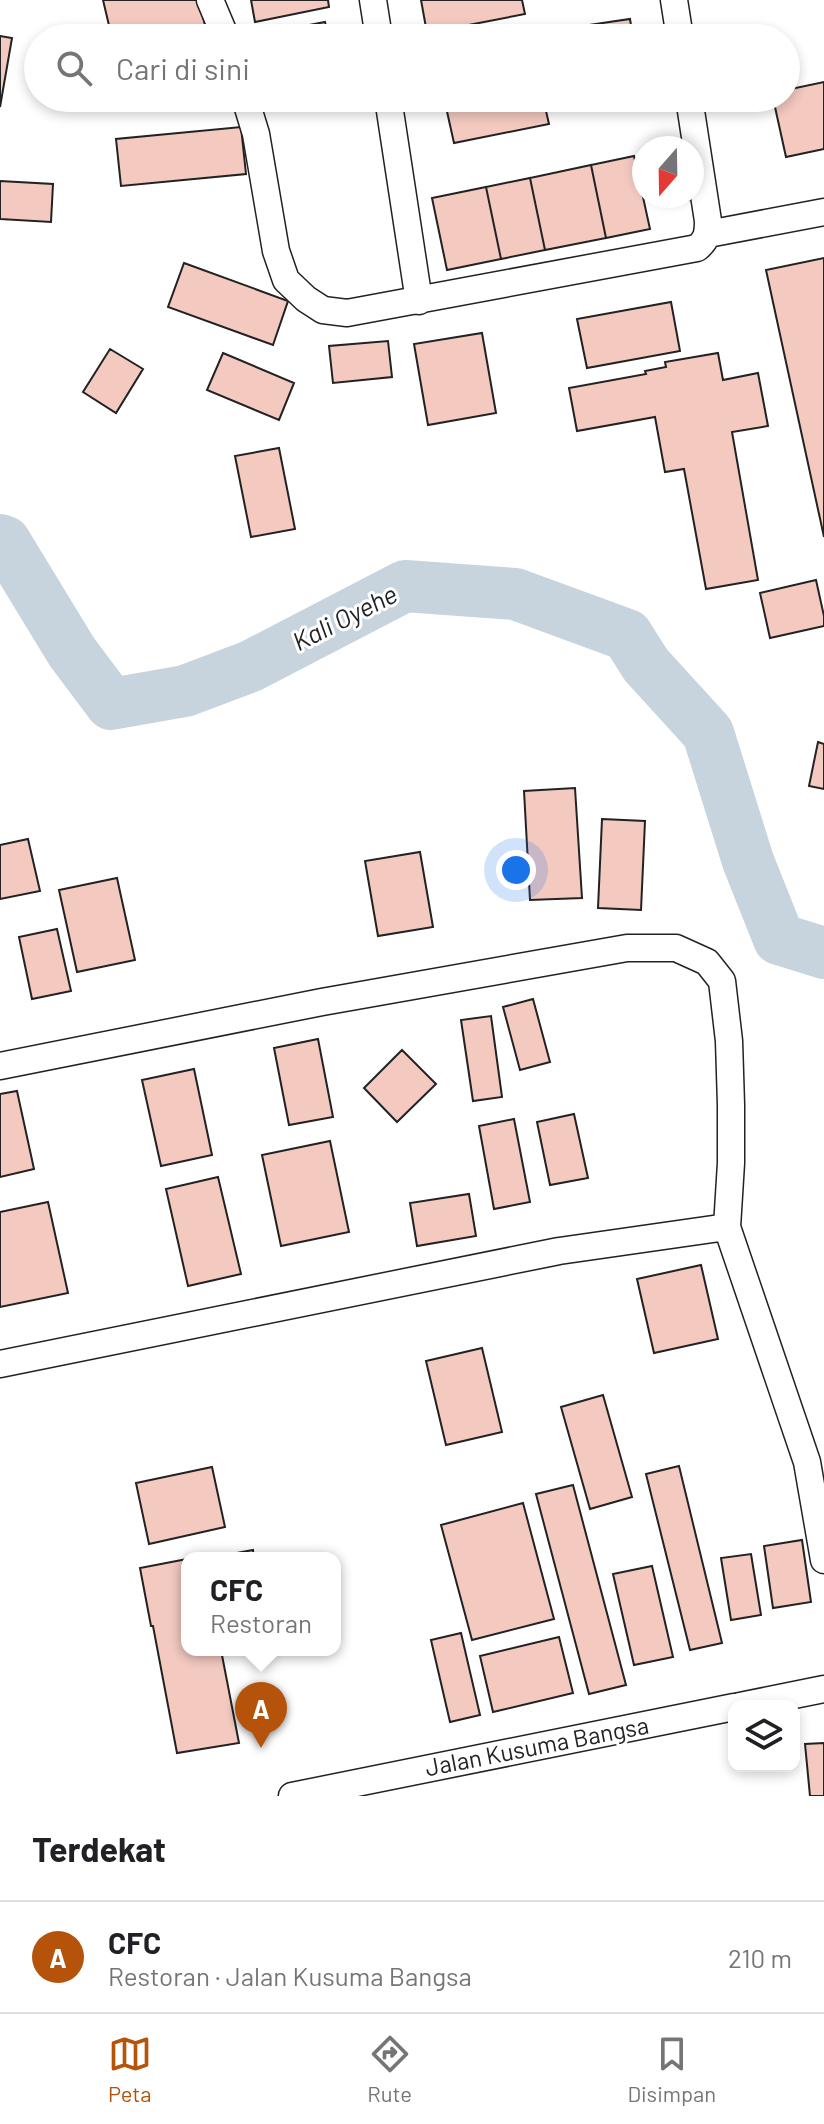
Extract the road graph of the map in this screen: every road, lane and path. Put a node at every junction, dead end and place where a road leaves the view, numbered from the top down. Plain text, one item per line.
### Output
1 (210, 0) edge
2 (373, 0) edge
3 (674, 0) edge
4 (220, 24) edge
5 (377, 24) edge
6 (678, 24) edge
7 (249, 112) edge
8 (390, 112) edge
9 (691, 112) edge
10 (824, 212) edge
11 (708, 234) junction
12 (419, 301) junction
13 (0, 1066) edge
14 (727, 1227) junction
15 (0, 1364) edge
16 (824, 1560) edge
17 (824, 1689) edge
18 (770, 1700) edge
19 (728, 1708) edge
20 (292, 1796) edge

1 - 4 street
2 - 5 street
3 - 6 street
7 - 12 street
8 - 12 street
9 - 11 street
10 - 11 street
11 - 12 street
13 - 14 street
14 - 15 street
14 - 16 street
17 - 18 street
19 - 20 street, Jalan Kusuma Bangsa

